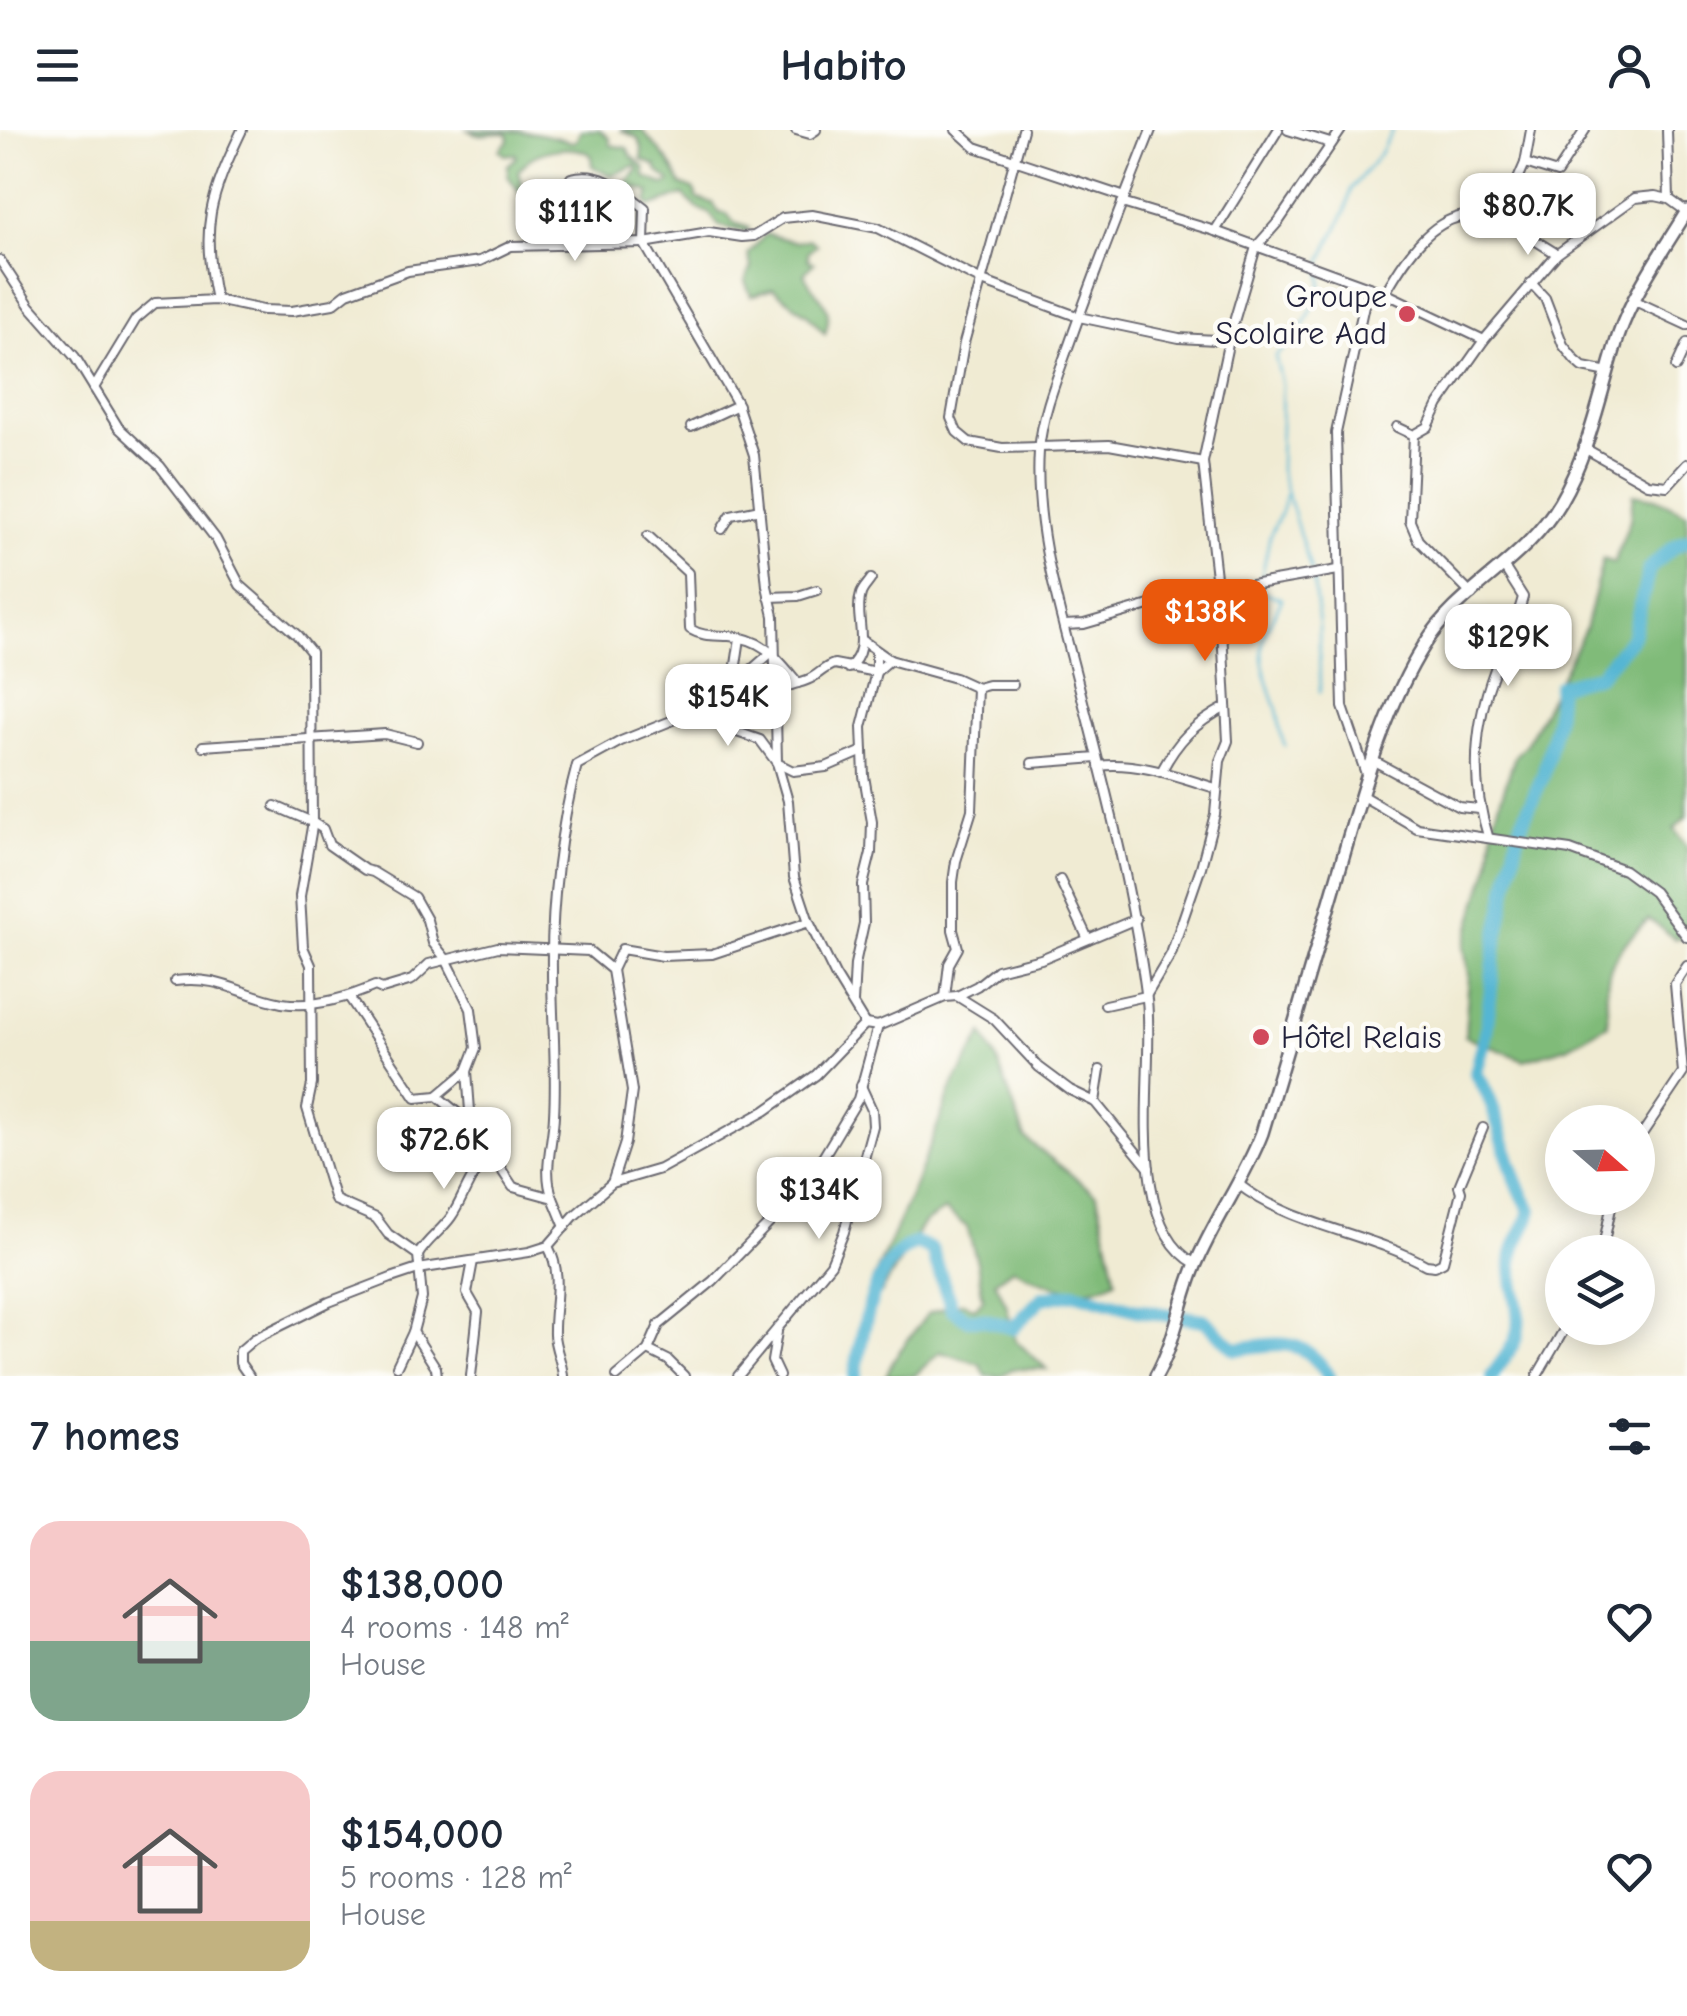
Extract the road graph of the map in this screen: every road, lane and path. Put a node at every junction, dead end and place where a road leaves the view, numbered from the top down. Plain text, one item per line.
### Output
1 (242, 130) edge
2 (796, 130) edge
3 (816, 130) edge
4 (956, 130) edge
5 (1023, 130) edge
6 (1151, 130) edge
7 (1278, 130) edge
8 (1288, 130) edge
9 (1341, 130) edge
10 (1531, 130) edge
11 (1585, 130) edge
12 (1667, 130) edge
13 (1330, 143) junction
14 (1013, 162) junction
15 (1524, 163) junction
16 (571, 178) dead end
17 (1124, 200) junction
18 (1669, 200) junction
19 (1687, 211) edge
20 (1500, 221) junction
21 (1216, 232) junction
22 (644, 243) junction
23 (1256, 246) junction
24 (1557, 254) junction
25 (0, 260) edge
26 (982, 282) junction
27 (1531, 283) junction
28 (1364, 286) junction
29 (1385, 293) junction
30 (215, 296) junction
31 (1633, 300) junction
32 (1078, 317) junction
33 (1687, 325) edge
34 (1230, 336) junction
35 (1484, 340) junction
36 (1687, 343) edge
37 (1676, 368) dead end
38 (1608, 372) junction
39 (94, 388) junction
40 (738, 405) junction
41 (691, 426) dead end
42 (1398, 428) dead end
43 (1414, 435) junction
44 (1040, 445) junction
45 (1586, 449) junction
46 (1203, 462) junction
47 (1687, 464) edge
48 (760, 509) junction
49 (722, 529) dead end
50 (648, 536) dead end
51 (1504, 567) junction
52 (1338, 570) junction
53 (765, 572) junction
54 (751, 577) dead end
55 (870, 579) dead end
56 (818, 590) dead end
57 (1218, 593) junction
58 (1472, 595) junction
59 (769, 596) junction
60 (1064, 625) junction
61 (740, 638) junction
62 (862, 640) junction
63 (876, 650) junction
64 (773, 651) junction
65 (890, 660) junction
66 (848, 668) junction
67 (876, 672) junction
68 (798, 683) junction
69 (733, 685) junction
70 (1013, 685) dead end
71 (977, 688) junction
72 (774, 698) junction
73 (722, 701) junction
74 (1226, 707) junction
75 (700, 708) junction
76 (312, 738) junction
77 (416, 742) dead end
78 (203, 746) dead end
79 (863, 751) junction
80 (1372, 760) junction
81 (1098, 762) junction
82 (1032, 763) dead end
83 (777, 764) junction
84 (1160, 772) junction
85 (1367, 776) junction
86 (1215, 788) junction
87 (1361, 796) junction
88 (275, 806) dead end
89 (1480, 809) junction
90 (312, 822) junction
91 (1488, 836) junction
92 (1060, 880) dead end
93 (1136, 919) junction
94 (809, 922) junction
95 (1687, 937) edge
96 (1088, 940) junction
97 (433, 944) junction
98 (552, 949) junction
99 (446, 960) junction
100 (429, 964) junction
101 (1687, 966) edge
102 (612, 970) junction
103 (175, 981) dead end
104 (957, 996) junction
105 (1146, 996) junction
106 (349, 997) junction
107 (945, 997) junction
108 (310, 1003) junction
109 (1105, 1005) dead end
110 (854, 1008) junction
111 (865, 1024) junction
112 (878, 1026) junction
113 (1100, 1070) dead end
114 (467, 1071) junction
115 (1677, 1082) junction
116 (862, 1086) junction
117 (1687, 1091) edge
118 (437, 1096) junction
119 (1095, 1102) junction
120 (1655, 1115) edge
121 (470, 1124) junction
122 (1483, 1128) dead end
123 (493, 1156) junction
124 (1148, 1168) junction
125 (612, 1183) junction
126 (1238, 1184) junction
127 (553, 1198) junction
128 (565, 1227) junction
129 (548, 1246) junction
130 (418, 1255) junction
131 (472, 1262) junction
132 (1196, 1264) junction
133 (418, 1269) junction
134 (778, 1327) junction
135 (414, 1332) junction
136 (1555, 1345) edge
137 (648, 1350) junction
138 (397, 1366) dead end
139 (249, 1376) edge
140 (437, 1376) edge
141 (471, 1376) edge
142 (564, 1376) edge
143 (616, 1376) edge
144 (684, 1376) edge
145 (738, 1376) edge
146 (779, 1376) edge
147 (1156, 1376) edge
148 (1537, 1376) edge

1 - 30 street
2 - 3 street
4 - 14 street
5 - 14 street
6 - 17 street
7 - 21 street
8 - 13 street
9 - 13 street
10 - 15 street
11 - 15 street
12 - 18 street
13 - 23 street
14 - 17 street
14 - 26 street
15 - 20 street
16 - 22 street
17 - 21 street
17 - 32 street
18 - 19 street
18 - 24 street
19 - 31 highway
20 - 24 street
20 - 29 street
21 - 23 street
22 - 26 street
22 - 30 street
22 - 40 street
23 - 28 street
23 - 34 street
24 - 27 street
25 - 39 street
26 - 32 street
26 - 44 street
27 - 35 street
27 - 38 street
28 - 29 street
28 - 52 street
29 - 35 street
30 - 39 street
31 - 33 street
31 - 38 highway
32 - 34 street
32 - 44 street
34 - 46 street
35 - 43 street
36 - 37 street
38 - 45 highway
39 - 76 street
40 - 41 street
40 - 48 street
42 - 43 street
43 - 58 street
44 - 46 street
44 - 60 street
45 - 47 street
45 - 51 highway
46 - 57 street
48 - 49 street
48 - 53 street
50 - 61 street
51 - 58 highway
51 - 89 street
52 - 57 street
52 - 85 street
53 - 54 street
53 - 59 street
55 - 62 street
56 - 59 street
57 - 60 street
57 - 74 street
58 - 80 highway
59 - 64 street
60 - 81 street
61 - 64 street
61 - 69 street
62 - 63 street
62 - 66 street
63 - 65 street
63 - 67 street
64 - 68 street
64 - 69 street
64 - 72 street
65 - 67 street
65 - 71 street
66 - 67 street
66 - 68 street
67 - 79 street
68 - 72 street
69 - 73 street
70 - 71 street
71 - 107 street
72 - 73 street
72 - 83 street
73 - 75 street
74 - 84 street
74 - 86 street
75 - 83 street
75 - 98 street
76 - 77 street
76 - 78 street
76 - 90 street
79 - 83 street
79 - 110 street
80 - 85 highway
80 - 89 street
81 - 82 street
81 - 84 street
81 - 93 street
83 - 94 street
84 - 86 street
85 - 87 highway
86 - 105 street
87 - 91 street
87 - 126 highway
88 - 90 street
89 - 91 street
90 - 97 street
90 - 108 street
91 - 95 street
92 - 96 street
93 - 96 street
93 - 105 street
94 - 102 street
94 - 110 street
96 - 104 street
97 - 99 street
97 - 100 street
98 - 99 street
98 - 102 street
98 - 127 street
99 - 100 street
99 - 114 street
100 - 106 street
101 - 115 street
102 - 125 street
103 - 108 street
104 - 107 street
104 - 119 street
105 - 109 street
105 - 124 street
106 - 108 street
106 - 118 street
107 - 112 street
108 - 130 street
110 - 111 street
111 - 112 street
111 - 125 street
112 - 116 street
113 - 119 street
114 - 118 street
114 - 121 street
115 - 117 street
115 - 120 street
116 - 134 street
116 - 137 street
118 - 121 street
119 - 124 street
121 - 123 street
122 - 126 street
123 - 127 street
123 - 130 street
124 - 132 street
125 - 128 street
126 - 132 highway
127 - 128 street
128 - 129 street
129 - 131 street
129 - 142 street
130 - 133 street
131 - 133 street
131 - 141 street
132 - 147 highway
133 - 135 street
133 - 139 street
134 - 145 street
134 - 146 street
135 - 138 street
135 - 140 street
136 - 148 street
137 - 143 street
137 - 144 street

